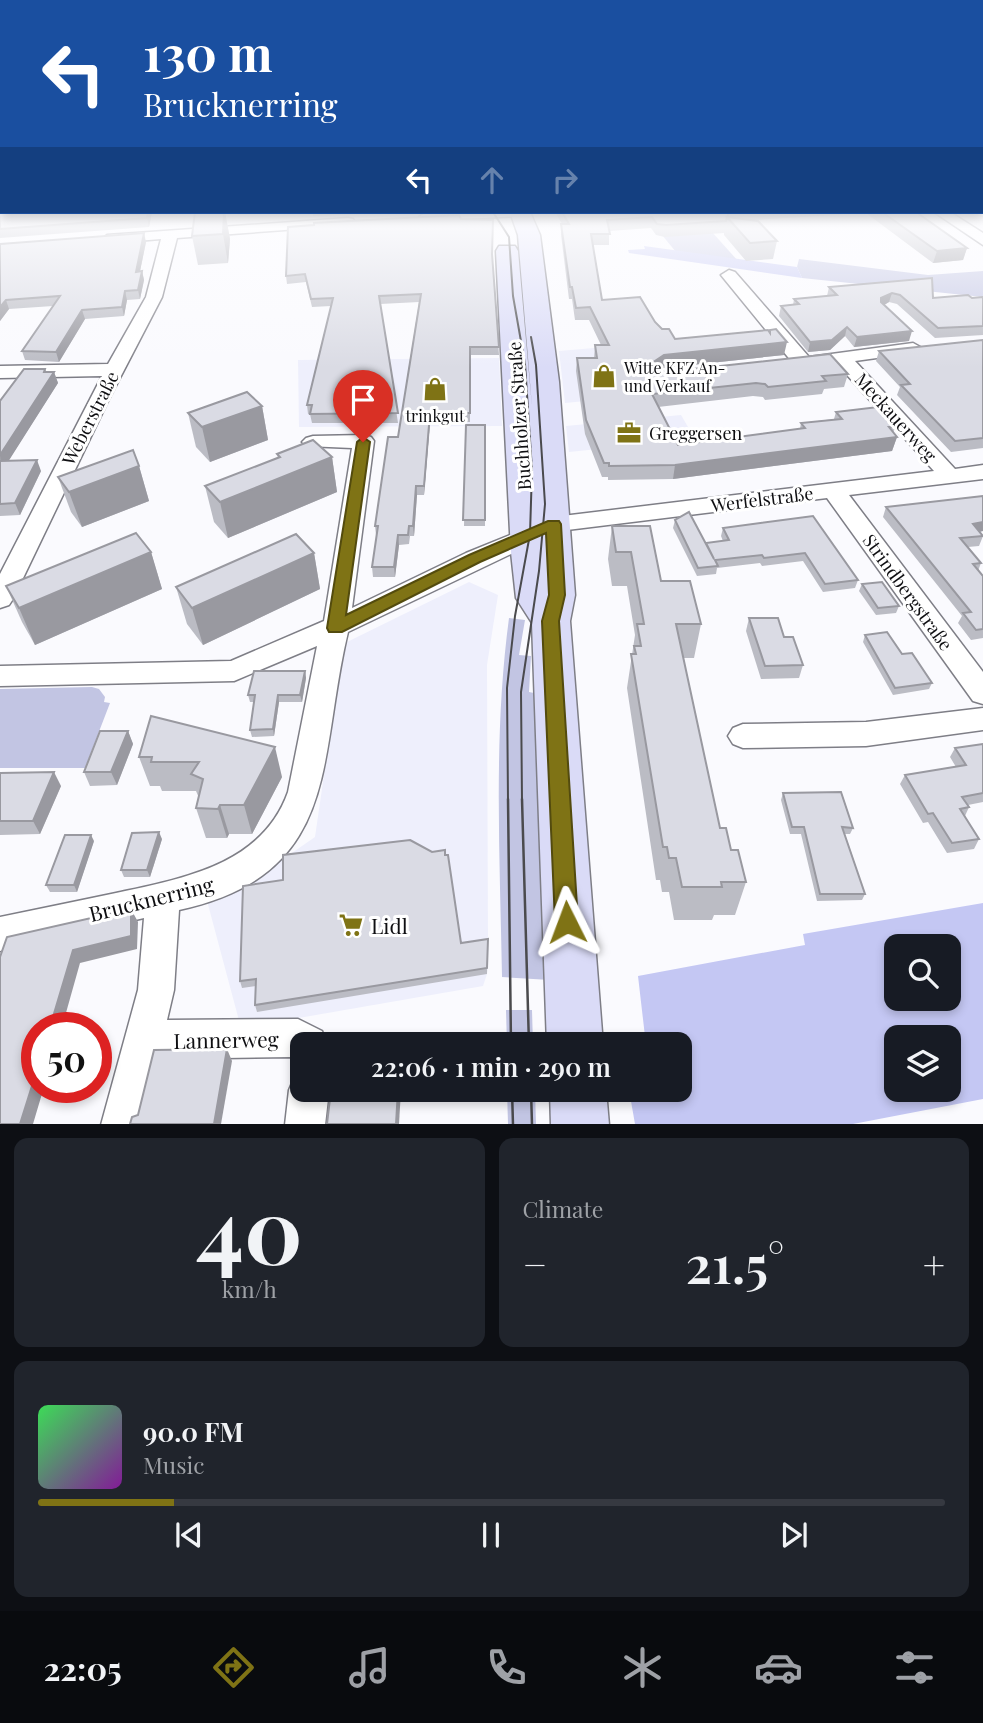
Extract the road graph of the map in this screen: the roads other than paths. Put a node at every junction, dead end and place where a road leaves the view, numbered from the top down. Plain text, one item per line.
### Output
1 (163, 262) edge
2 (532, 262) edge
3 (729, 275) dead end
4 (910, 329) edge
5 (842, 358) junction
6 (804, 363) junction
7 (776, 366) edge
8 (114, 370) junction
9 (0, 372) edge
10 (313, 442) edge
11 (983, 472) edge
12 (950, 476) junction
13 (834, 491) junction
14 (541, 530) junction
15 (0, 599) edge
16 (335, 628) junction
17 (0, 676) edge
18 (983, 693) edge
19 (983, 719) edge
20 (743, 736) dead end
21 (163, 898) junction
22 (0, 934) edge
23 (574, 1032) edge
24 (290, 1038) edge
25 (141, 1040) junction
26 (308, 1102) edge
27 (579, 1102) edge
28 (121, 1124) edge
29 (305, 1124) edge
30 (580, 1124) edge

1 - 8 street, Weberstraße
2 - 14 main road, Buchholzer Straße
3 - 6 street
4 - 5 street, Meckauerweg
5 - 6 street, Meckauerweg
5 - 12 street, Meckauerweg
6 - 7 street, Meckauerweg
8 - 9 street
8 - 15 street, Weberstraße
10 - 16 street, Brucknerring
11 - 12 street, Werfelstraße
12 - 13 street, Werfelstraße
13 - 14 street, Werfelstraße
13 - 18 street, Strindbergstraße
14 - 16 street
14 - 23 main road, Buchholzer Straße
16 - 17 street
16 - 21 street, Brucknerring
19 - 20 street
21 - 22 street, Brucknerring
21 - 25 street
24 - 25 street, Lannerweg
25 - 28 street
26 - 29 street
27 - 30 main road

